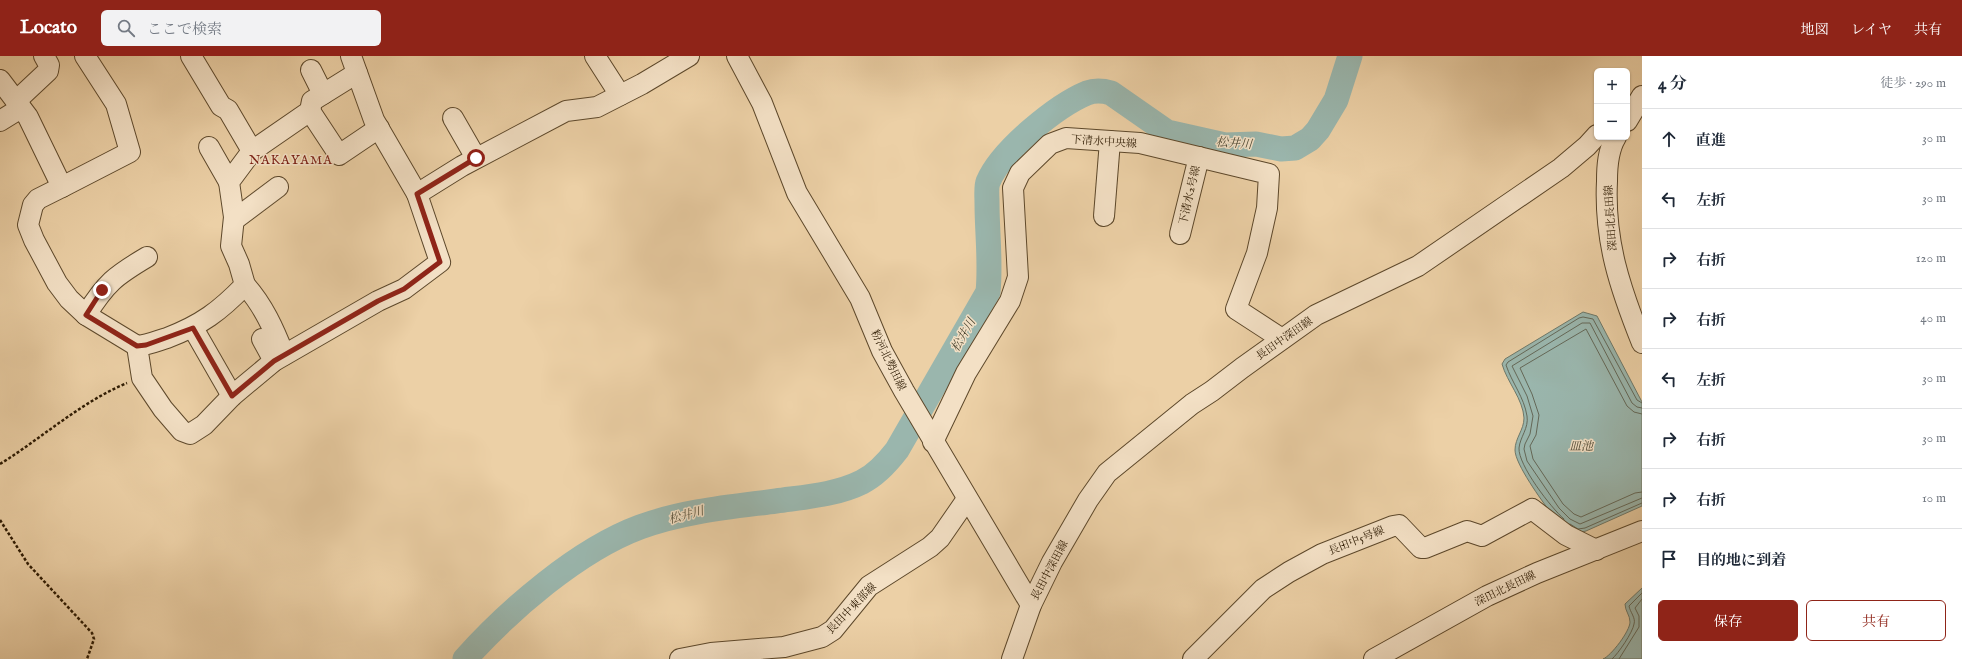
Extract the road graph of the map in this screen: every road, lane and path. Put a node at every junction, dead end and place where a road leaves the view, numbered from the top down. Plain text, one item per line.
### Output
1 (44, 56) edge
2 (86, 56) edge
3 (191, 56) edge
4 (595, 56) edge
5 (688, 56) edge
6 (737, 56) edge
7 (354, 65) edge
8 (311, 70) dead end
9 (0, 80) edge
10 (1642, 84) edge
11 (323, 94) junction
12 (620, 95) junction
13 (1642, 96) edge
14 (1630, 97) edge
15 (18, 104) junction
16 (310, 111) junction
17 (1630, 116) edge
18 (453, 118) dead end
19 (0, 121) edge
20 (378, 128) junction
21 (1594, 138) edge
22 (1614, 140) edge
23 (1110, 141) junction
24 (209, 147) dead end
25 (252, 151) junction
26 (1199, 157) junction
27 (476, 158) junction
28 (229, 182) junction
29 (62, 187) junction
30 (278, 187) dead end
31 (417, 194) junction
32 (1104, 216) dead end
33 (234, 220) junction
34 (1180, 234) dead end
35 (147, 257) dead end
36 (245, 285) junction
37 (86, 315) junction
38 (193, 328) junction
39 (262, 339) dead end
40 (1282, 339) junction
41 (1642, 343) edge
42 (137, 346) junction
43 (279, 358) junction
44 (142, 378) junction
45 (232, 396) junction
46 (931, 438) junction
47 (0, 464) edge
48 (967, 499) junction
49 (0, 520) edge
50 (1642, 531) edge
51 (1596, 550) junction
52 (1031, 605) junction
53 (87, 659) edge
54 (680, 659) edge
55 (1012, 659) edge
56 (1193, 659) edge
57 (1374, 659) edge

1 - 15 street
2 - 29 street
3 - 25 street
4 - 12 street
5 - 12 street
6 - 46 street, 粉河北勢田線
7 - 11 street
7 - 20 street
8 - 11 street
9 - 15 street
10 - 14 street
11 - 16 street
12 - 27 street
13 - 17 street
15 - 19 street
15 - 29 street
16 - 20 street
16 - 25 street
18 - 27 street
20 - 31 street
21 - 40 street, 長田中深田線
22 - 41 street, 深田北長田線
23 - 26 street, 下清水中央線
23 - 32 street
23 - 46 street, 下清水中央線
24 - 28 street
25 - 28 street
26 - 34 street, 下清水2号線
26 - 40 street, 下清水中央線
27 - 31 street
28 - 33 street
29 - 37 street
30 - 33 street
31 - 43 street
33 - 36 street
35 - 37 street
36 - 38 street
36 - 43 street
37 - 42 street
38 - 42 street
38 - 45 street
39 - 43 street
40 - 52 street, 長田中深田線
42 - 44 street
43 - 45 street
44 - 45 street
44 - 47 path
46 - 48 street, 粉河北勢田線
48 - 52 street, 粉河北勢田線
48 - 54 street, 長田中東部線
49 - 53 path
50 - 51 street, 深田北長田線
51 - 56 street, 長田中5号線
51 - 57 street, 深田北長田線
52 - 55 street

